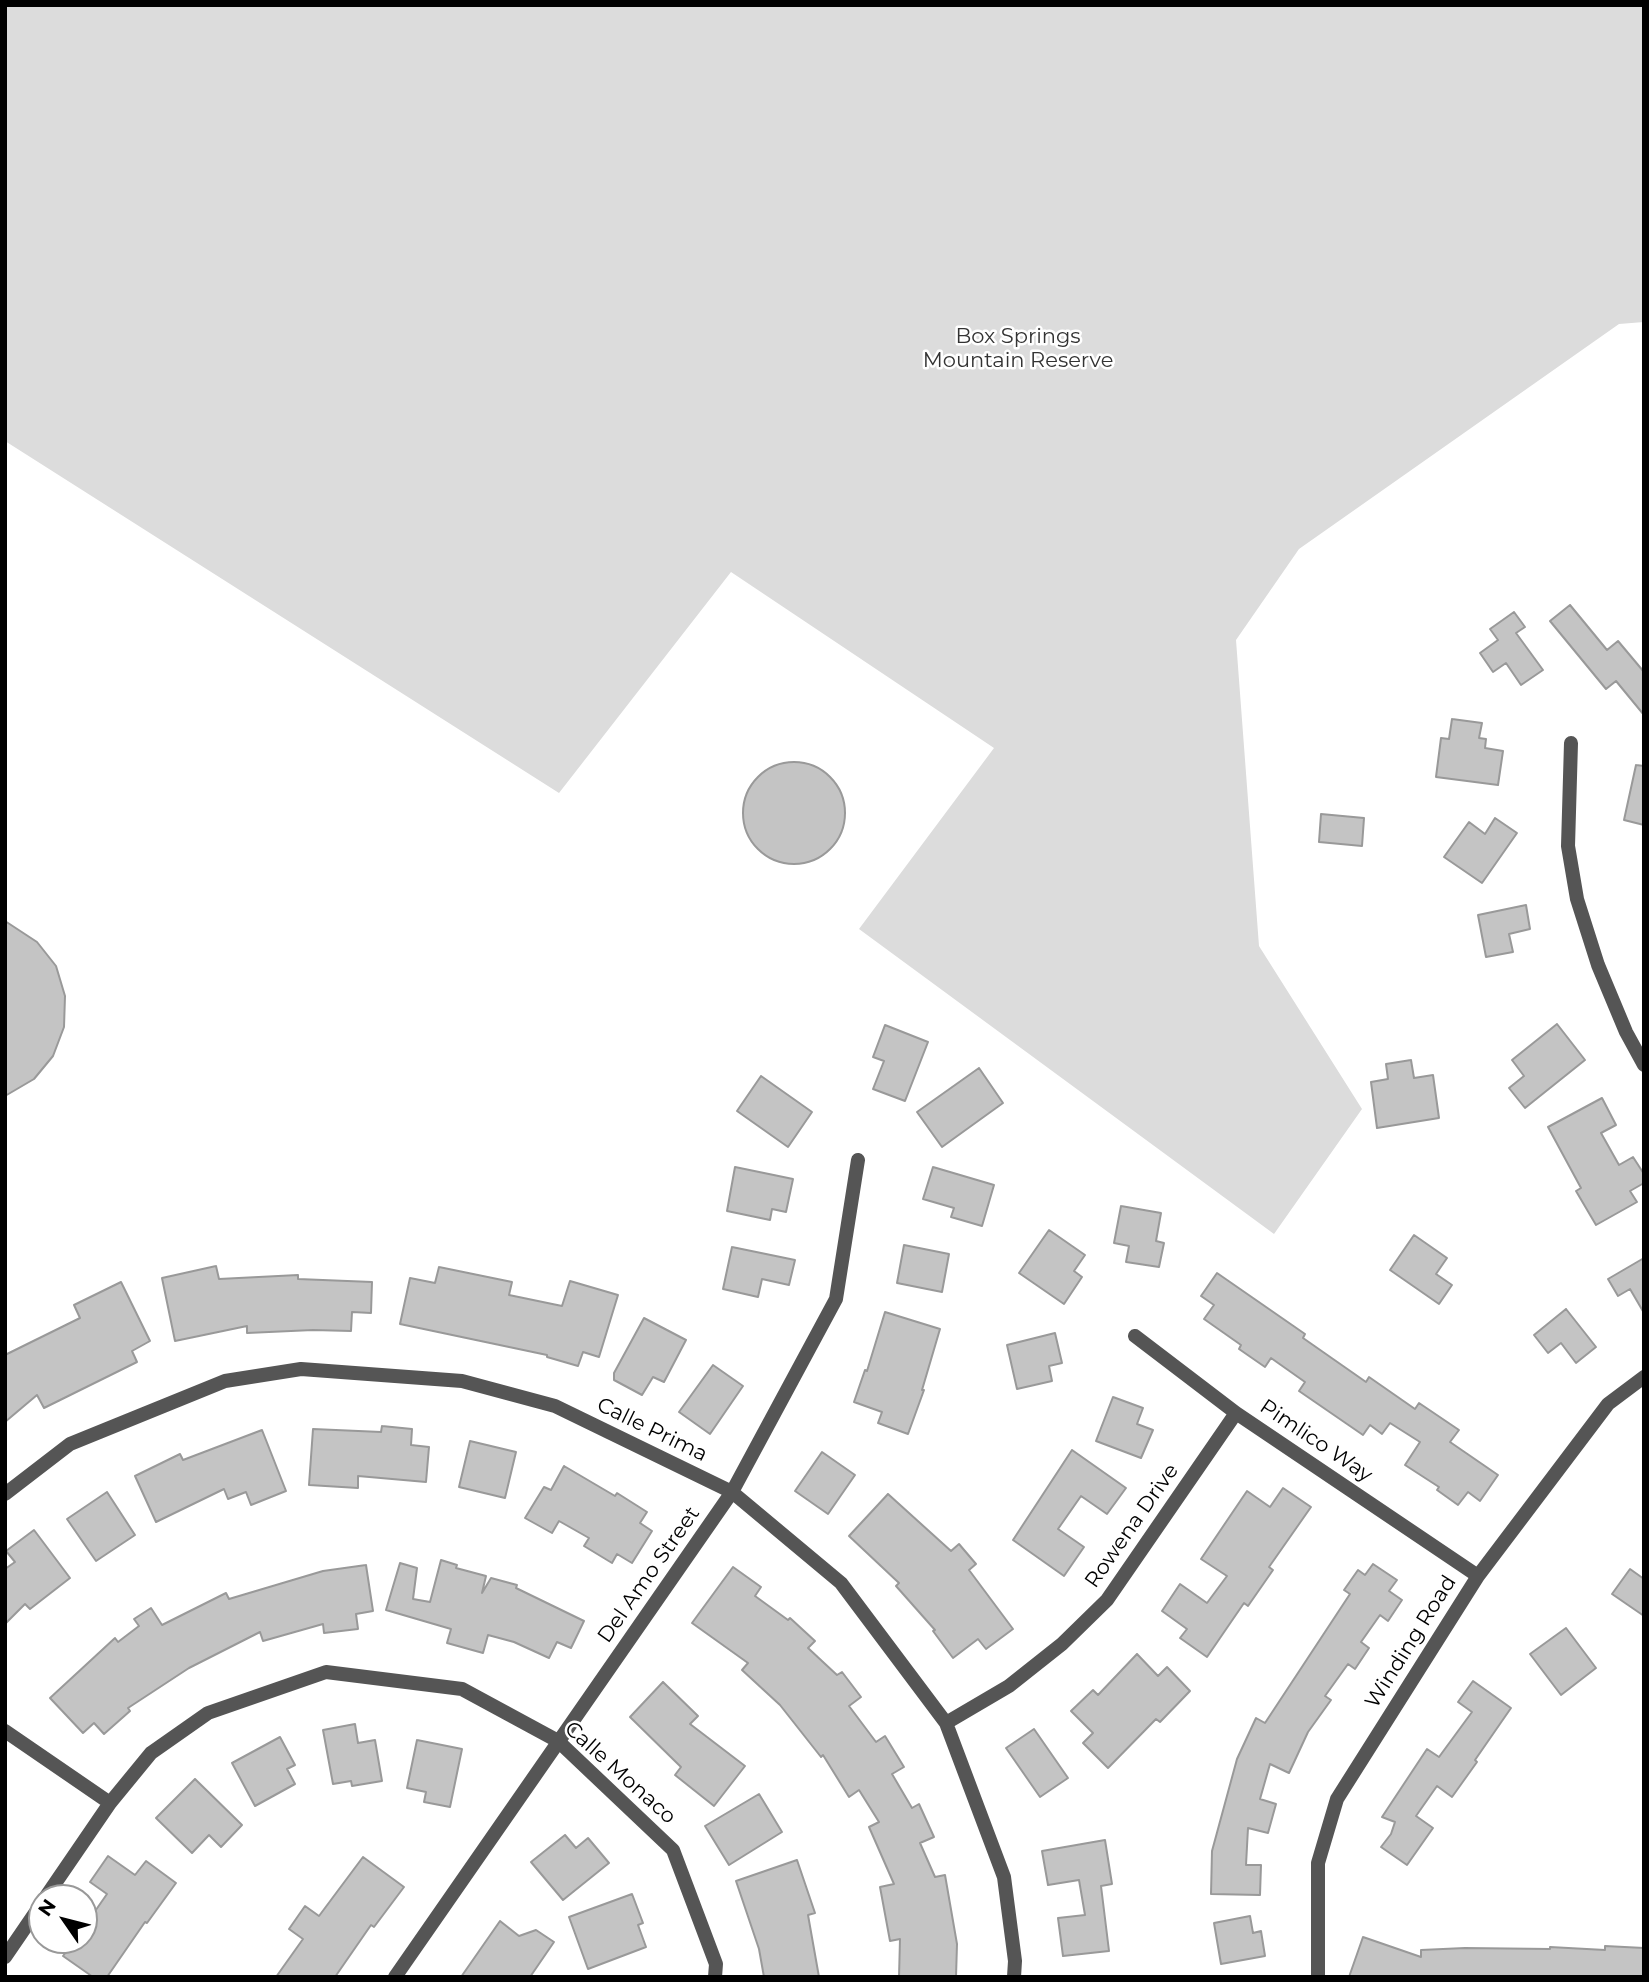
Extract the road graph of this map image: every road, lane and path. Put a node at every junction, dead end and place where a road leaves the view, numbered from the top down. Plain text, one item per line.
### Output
1 (1571, 743) dead end
2 (1644, 1065) edge
3 (858, 1160) dead end
4 (1135, 1336) dead end
5 (1644, 1377) edge
6 (1237, 1413) junction
7 (732, 1492) junction
8 (5, 1494) edge
9 (1478, 1576) junction
10 (946, 1723) junction
11 (5, 1731) edge
12 (558, 1741) junction
13 (110, 1803) junction
14 (55, 1884) edge
15 (28, 1923) edge
16 (5, 1957) edge
17 (395, 1977) edge
18 (715, 1977) edge
19 (1014, 1977) edge
20 (1318, 1977) edge

1 - 2 street
3 - 7 street, Del Amo Street
4 - 6 street, Pimlico Way
5 - 9 street, Winding Road
6 - 9 street, Pimlico Way
6 - 10 street, Rowena Drive
7 - 8 street, Calle Prima
7 - 10 street, Calle Prima
7 - 12 street, Del Amo Street
9 - 20 street, Winding Road
10 - 19 street, Calle Prima
11 - 13 street
12 - 13 street, Calle Monaco
12 - 17 street, Del Amo Street
12 - 18 street, Calle Monaco
13 - 14 street, Calle Monaco
15 - 16 street

